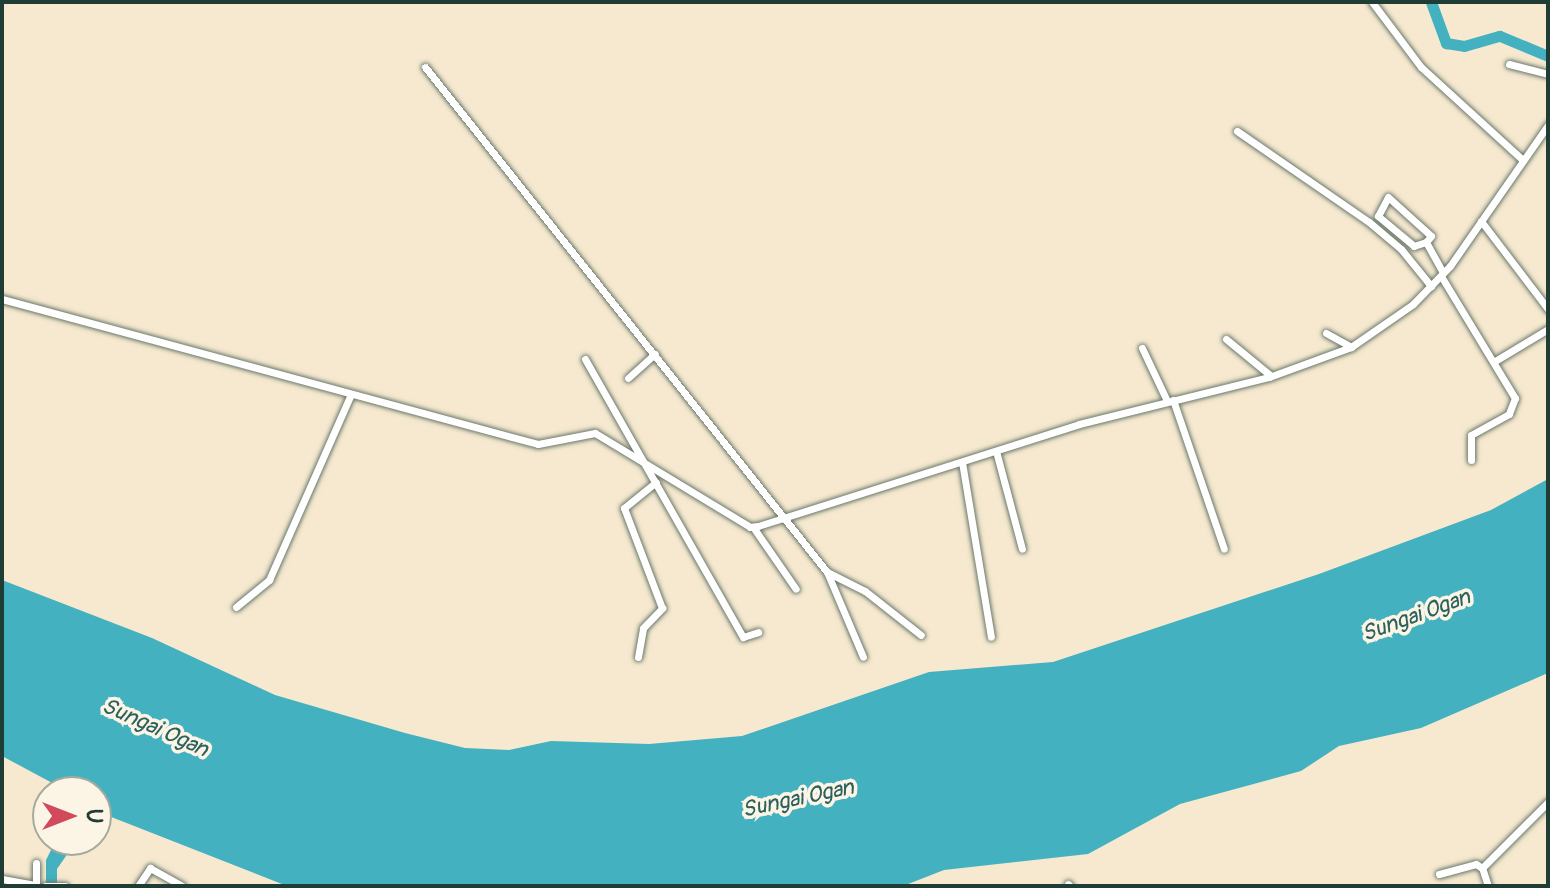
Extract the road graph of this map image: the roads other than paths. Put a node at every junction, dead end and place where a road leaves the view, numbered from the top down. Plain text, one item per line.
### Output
1 (1372, 2) edge
2 (1509, 64) dead end
3 (425, 67) dead end
4 (1548, 74) edge
5 (1548, 125) edge
6 (1237, 131) dead end
7 (1523, 160) junction
8 (1481, 221) junction
9 (1426, 242) junction
10 (1442, 275) junction
11 (1431, 286) junction
12 (3, 303) edge
13 (1548, 309) edge
14 (1548, 329) edge
15 (1326, 333) dead end
16 (1226, 339) dead end
17 (1351, 347) junction
18 (1142, 348) dead end
19 (654, 356) junction
20 (585, 359) dead end
21 (1495, 361) junction
22 (1271, 376) junction
23 (628, 378) dead end
24 (351, 394) junction
25 (1170, 401) junction
26 (996, 451) junction
27 (1471, 460) dead end
28 (962, 462) junction
29 (647, 467) junction
30 (656, 482) junction
31 (786, 517) junction
32 (755, 527) junction
33 (1022, 549) dead end
34 (1224, 549) dead end
35 (827, 572) junction
36 (796, 589) dead end
37 (236, 607) dead end
38 (758, 632) dead end
39 (921, 635) dead end
40 (991, 637) dead end
41 (638, 657) dead end
42 (863, 657) dead end
43 (1548, 802) edge
44 (36, 863) dead end
45 (1482, 868) junction
46 (1439, 874) dead end
47 (2, 879) edge
48 (171, 883) edge
49 (40, 886) edge
50 (62, 886) edge
51 (138, 886) edge
52 (182, 886) edge
53 (1488, 886) edge

1 - 7 street
2 - 4 street
3 - 19 street
5 - 7 street
6 - 11 street
7 - 8 street
8 - 10 street
8 - 13 street
9 - 9 street
9 - 10 street
10 - 11 street
10 - 21 street
11 - 17 street
12 - 24 street
14 - 21 street
15 - 17 street
16 - 22 street
17 - 22 street
18 - 25 street
19 - 23 street
19 - 31 street
20 - 29 street
21 - 27 street
22 - 25 street
24 - 29 street
24 - 37 street
25 - 26 street
25 - 34 street
26 - 28 street
26 - 33 street
28 - 31 street
28 - 40 street
29 - 30 street
29 - 32 street
30 - 38 street
30 - 41 street
31 - 32 street
31 - 35 street
32 - 36 street
35 - 39 street
35 - 42 street
43 - 45 street
44 - 49 street
45 - 46 street
45 - 53 street
47 - 49 street
48 - 51 street
48 - 52 street
49 - 50 street

